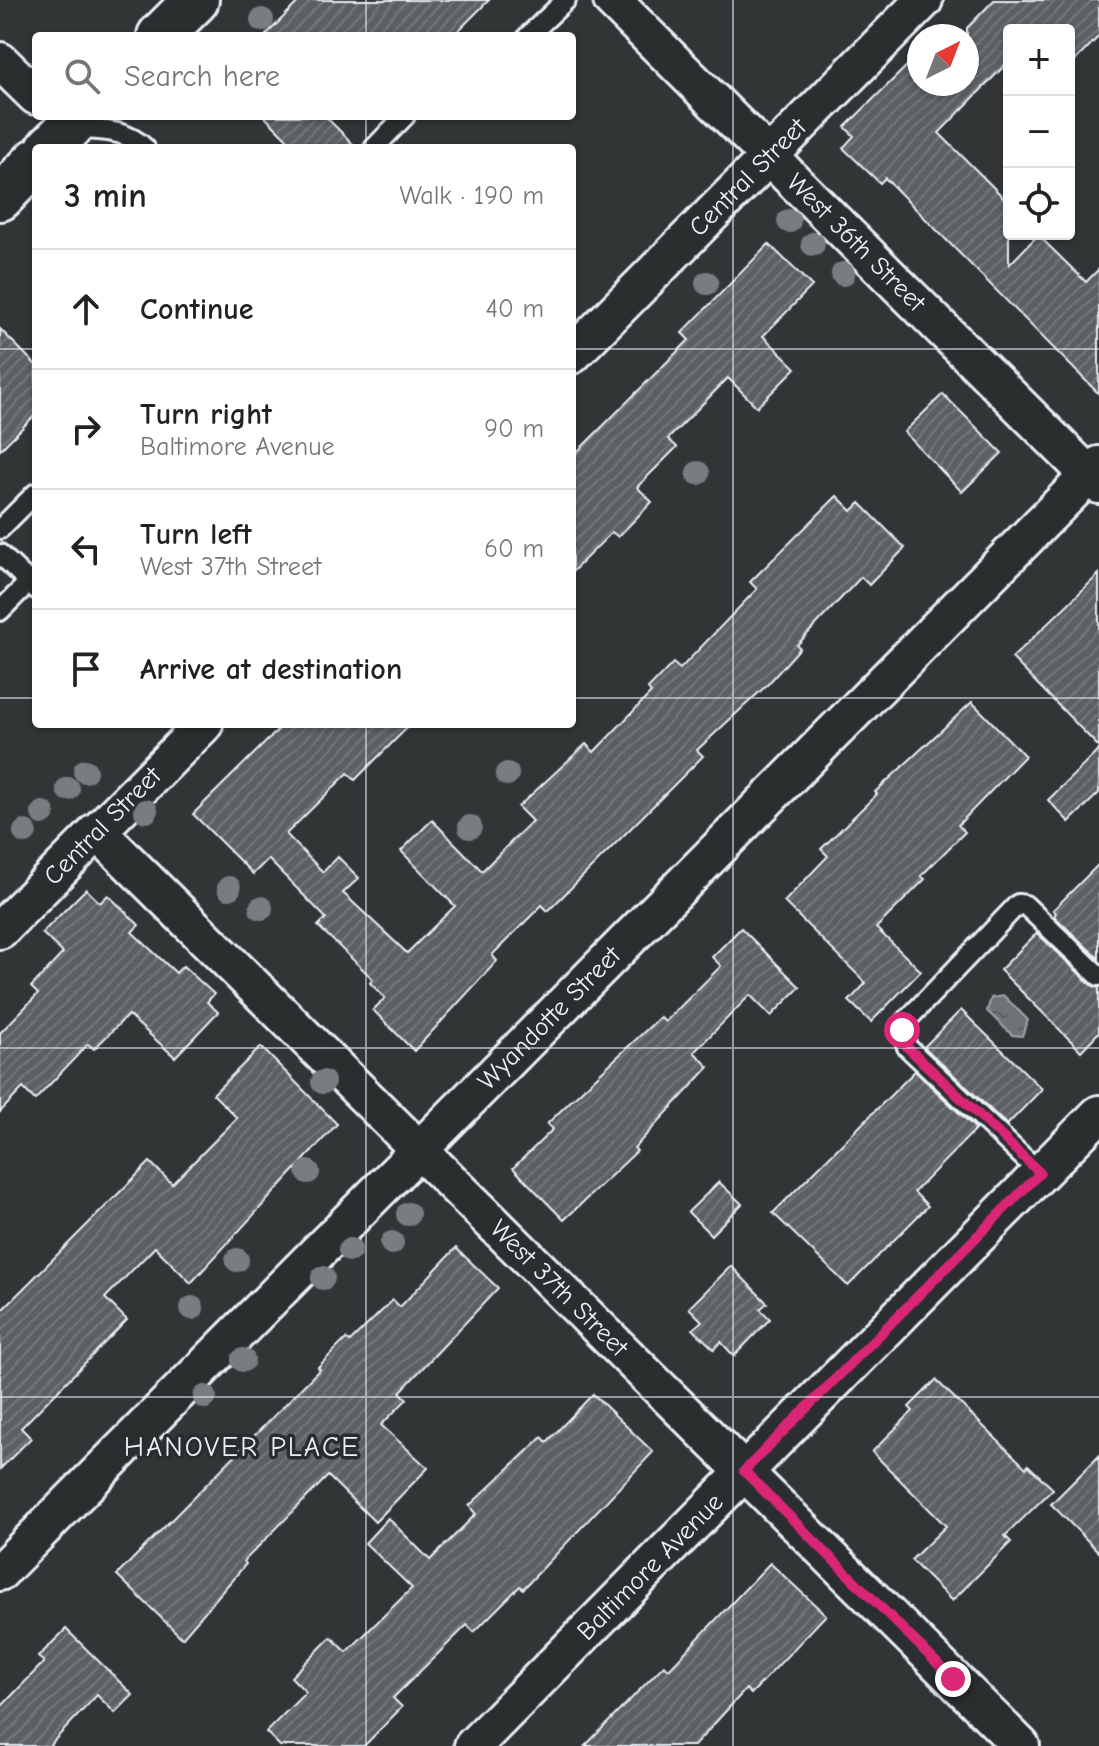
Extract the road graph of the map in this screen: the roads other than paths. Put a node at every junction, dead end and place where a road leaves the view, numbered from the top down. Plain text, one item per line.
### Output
1 (196, 0) edge
2 (566, 0) edge
3 (612, 0) edge
4 (924, 0) edge
5 (164, 32) edge
6 (532, 32) edge
7 (0, 61) edge
8 (32, 92) edge
9 (401, 120) edge
10 (66, 131) edge
11 (141, 144) edge
12 (378, 144) edge
13 (770, 157) junction
14 (32, 165) edge
15 (0, 198) edge
16 (576, 351) edge
17 (1096, 475) edge
18 (32, 497) edge
19 (0, 529) edge
20 (0, 554) edge
21 (32, 585) edge
22 (0, 611) edge
23 (200, 728) edge
24 (97, 831) junction
25 (0, 930) edge
26 (1099, 976) edge
27 (1099, 1114) edge
28 (420, 1149) junction
29 (1040, 1173) junction
30 (744, 1471) junction
31 (0, 1572) edge
32 (473, 1746) edge
33 (1021, 1746) edge

1 - 5 main road
2 - 6 lane
3 - 13 street, West 36th Street
4 - 13 street, Central Street
7 - 8 street
9 - 12 lane
10 - 11 lane
13 - 16 street, Central Street
13 - 17 street, West 36th Street
14 - 15 main road
17 - 28 street, Wyandotte Street
18 - 19 lane
20 - 21 lane
21 - 22 lane
23 - 24 street, Central Street
24 - 25 street, Central Street
24 - 28 street, West 37th Street
26 - 29 lane
27 - 29 street, Baltimore Avenue
28 - 30 street, West 37th Street
28 - 31 street, Wyandotte Street
29 - 30 street, Baltimore Avenue
30 - 32 street, Baltimore Avenue
30 - 33 street, West 37th Street

